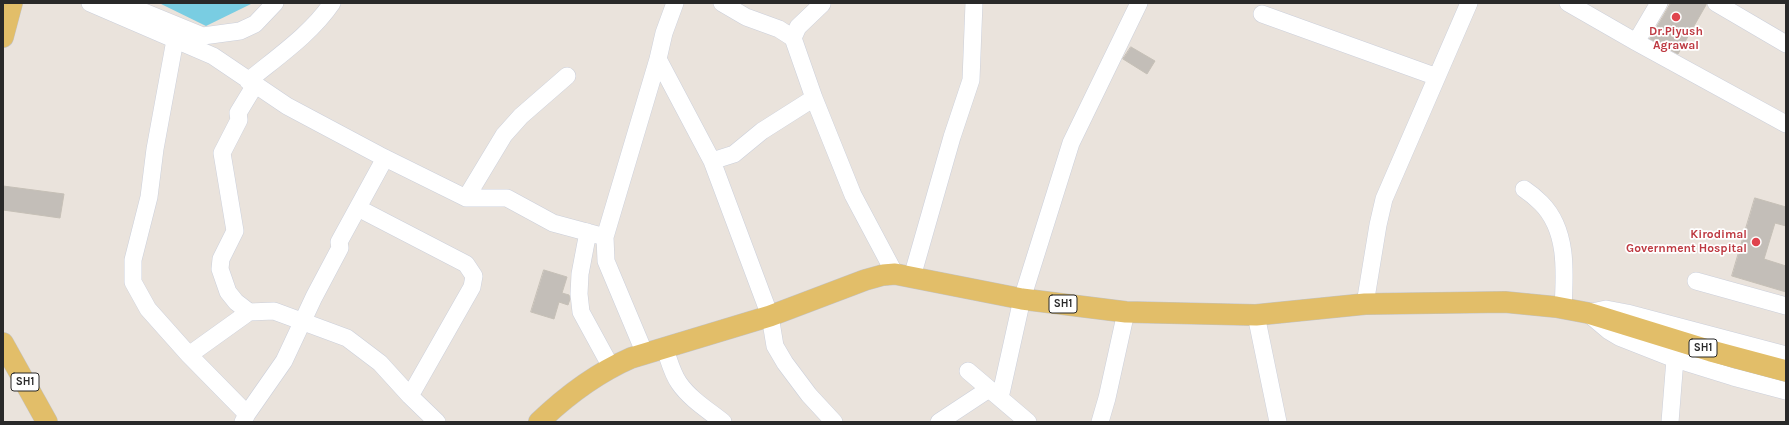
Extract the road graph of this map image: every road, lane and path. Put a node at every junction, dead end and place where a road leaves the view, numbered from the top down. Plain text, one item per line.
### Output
1 (12, 3) edge
2 (90, 3) edge
3 (122, 3) edge
4 (275, 3) edge
5 (332, 3) edge
6 (675, 3) edge
7 (722, 3) edge
8 (974, 3) edge
9 (1139, 3) edge
10 (1469, 3) edge
11 (1568, 3) edge
12 (1659, 3) edge
13 (1716, 3) edge
14 (822, 4) dead end
15 (1262, 14) dead end
16 (3, 37) edge
17 (792, 38) junction
18 (184, 39) junction
19 (1636, 42) junction
20 (1786, 44) edge
21 (658, 59) junction
22 (567, 76) dead end
23 (1437, 77) junction
24 (251, 83) junction
25 (814, 98) junction
26 (1786, 124) edge
27 (385, 158) junction
28 (712, 161) junction
29 (1524, 189) dead end
30 (466, 198) junction
31 (358, 208) junction
32 (588, 232) junction
33 (604, 237) junction
34 (904, 276) junction
35 (1696, 281) dead end
36 (1022, 299) junction
37 (1365, 304) junction
38 (1786, 306) edge
39 (1564, 308) junction
40 (249, 312) junction
41 (1126, 312) junction
42 (1588, 313) junction
43 (1256, 315) junction
44 (770, 316) junction
45 (303, 322) junction
46 (3, 343) edge
47 (655, 352) junction
48 (189, 355) junction
49 (1786, 355) edge
50 (1675, 359) junction
51 (612, 367) junction
52 (968, 371) dead end
53 (1786, 371) edge
54 (1786, 391) edge
55 (994, 394) junction
56 (410, 396) junction
57 (245, 418) edge
58 (47, 422) edge
59 (437, 422) edge
60 (539, 422) edge
61 (723, 422) edge
62 (834, 422) edge
63 (939, 422) edge
64 (1028, 422) edge
65 (1100, 422) edge
66 (1278, 422) edge
67 (1670, 422) edge

1 - 16 main road
2 - 18 street
3 - 18 street
4 - 18 street
5 - 24 street
6 - 21 street
7 - 17 street
8 - 34 street
9 - 36 street
10 - 23 street
11 - 19 street
12 - 19 street
13 - 20 street
14 - 17 street
15 - 23 street
17 - 25 street
18 - 24 street
18 - 48 street
19 - 26 street
21 - 28 street
21 - 33 street
22 - 30 street
23 - 37 street
24 - 27 street
24 - 40 street
25 - 28 street
25 - 34 street
27 - 30 street
27 - 31 street
28 - 44 street
29 - 39 street
30 - 32 street
31 - 45 street
31 - 56 street
32 - 33 street
32 - 51 street
33 - 47 street
34 - 36 main road, SH1
34 - 44 main road, SH1
35 - 38 street
36 - 41 main road, SH1
36 - 55 street
37 - 39 main road, SH1
37 - 43 main road, SH1
39 - 42 main road, SH1
40 - 45 street
40 - 48 street
41 - 43 main road, SH1
41 - 65 street
42 - 49 street
42 - 50 street
42 - 53 main road, SH1
43 - 66 street
44 - 47 main road, SH1
44 - 62 street
45 - 56 street
45 - 57 street
46 - 58 main road, SH1
47 - 51 main road, SH1
47 - 61 street
48 - 57 street
50 - 54 street
50 - 67 street
51 - 60 main road, SH1
52 - 55 street
55 - 63 street
55 - 64 street
56 - 59 street

